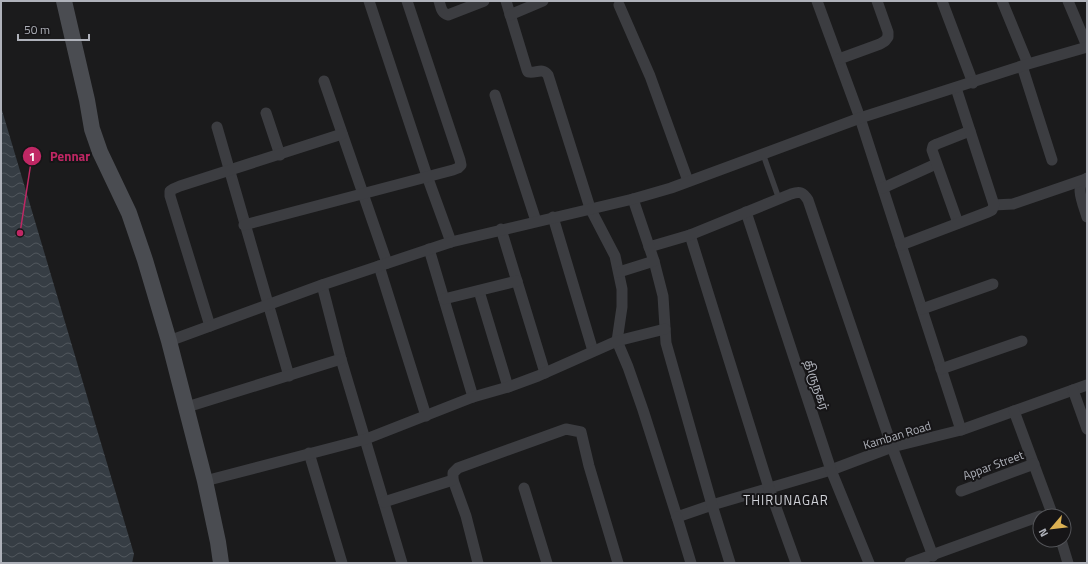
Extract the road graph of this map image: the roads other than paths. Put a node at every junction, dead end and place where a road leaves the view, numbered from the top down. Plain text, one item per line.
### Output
1 (64, 1) edge
2 (369, 1) edge
3 (439, 1) edge
4 (484, 1) edge
5 (506, 1) edge
6 (543, 1) edge
7 (817, 1) edge
8 (877, 1) edge
9 (942, 1) edge
10 (1002, 1) edge
11 (1068, 1) edge
12 (407, 2) edge
13 (619, 5) dead end
14 (510, 15) junction
15 (1087, 47) edge
16 (839, 59) junction
17 (1025, 65) junction
18 (324, 81) dead end
19 (973, 83) junction
20 (956, 88) junction
21 (495, 96) dead end
22 (266, 112) dead end
23 (860, 118) junction
24 (217, 127) dead end
25 (970, 131) junction
26 (342, 134) junction
27 (280, 154) junction
28 (763, 154) junction
29 (1052, 160) dead end
30 (936, 164) junction
31 (229, 171) junction
32 (427, 176) junction
33 (1085, 179) edge
34 (688, 182) junction
35 (883, 188) junction
36 (362, 193) junction
37 (633, 198) junction
38 (779, 199) junction
39 (994, 205) junction
40 (590, 208) junction
41 (746, 212) junction
42 (553, 217) junction
43 (1087, 217) edge
44 (536, 221) junction
45 (958, 223) junction
46 (244, 225) junction
47 (501, 229) junction
48 (690, 235) junction
49 (451, 242) junction
50 (901, 245) junction
51 (649, 247) junction
52 (429, 249) junction
53 (654, 261) junction
54 (383, 264) junction
55 (619, 272) junction
56 (517, 281) junction
57 (993, 284) dead end
58 (322, 285) junction
59 (479, 290) junction
60 (444, 299) junction
61 (267, 305) junction
62 (922, 309) junction
63 (210, 326) junction
64 (665, 329) junction
65 (169, 341) junction
66 (617, 341) junction
67 (1022, 341) dead end
68 (593, 351) junction
69 (341, 359) junction
70 (941, 369) junction
71 (545, 373) junction
72 (288, 376) junction
73 (1087, 385) edge
74 (508, 387) junction
75 (1073, 390) junction
76 (473, 397) junction
77 (187, 407) junction
78 (1014, 411) junction
79 (426, 416) junction
80 (1087, 429) edge
81 (961, 430) junction
82 (366, 439) junction
83 (892, 448) junction
84 (309, 453) junction
85 (1034, 464) junction
86 (831, 470) junction
87 (453, 480) junction
88 (204, 481) junction
89 (524, 488) dead end
90 (769, 488) junction
91 (961, 491) dead end
92 (384, 502) junction
93 (712, 505) junction
94 (1051, 508) edge
95 (677, 517) junction
96 (1032, 519) edge
97 (1063, 548) edge
98 (933, 556) junction
99 (221, 563) edge
100 (342, 563) edge
101 (402, 563) edge
102 (478, 563) edge
103 (547, 563) edge
104 (618, 563) edge
105 (691, 563) edge
106 (730, 563) edge
107 (796, 563) edge
108 (869, 563) edge
109 (910, 563) edge
110 (1068, 563) edge

1 - 65 main road
2 - 32 street
3 - 4 street
5 - 14 street
6 - 14 street
7 - 16 street
8 - 16 street
9 - 19 street
10 - 17 street
11 - 15 street
12 - 32 street
13 - 34 street
14 - 40 street
15 - 17 street
16 - 23 street
17 - 19 street
17 - 29 street
18 - 26 street
19 - 20 street
20 - 23 street
20 - 25 street
21 - 44 street
22 - 27 street
23 - 28 street
23 - 35 street
24 - 31 street
25 - 30 street
25 - 39 street
26 - 27 street
26 - 36 street
27 - 31 street
28 - 34 street
28 - 38 lane
30 - 35 street
30 - 45 street
31 - 46 street
31 - 63 street
32 - 36 street
32 - 49 street
33 - 39 street
33 - 43 street
34 - 37 street
35 - 50 street
36 - 46 street
36 - 54 street
37 - 40 street
37 - 51 street
38 - 41 street
38 - 83 street
39 - 45 street
40 - 42 street
40 - 55 street
41 - 48 street
41 - 86 street, திருநகர்
42 - 44 street
42 - 68 street
44 - 47 street
45 - 50 street
46 - 61 street
47 - 49 street
47 - 56 street
48 - 51 street
48 - 90 street
49 - 52 street
50 - 62 street
51 - 53 street
52 - 54 street
52 - 60 street
53 - 55 street
53 - 64 street
54 - 58 street
54 - 79 street
55 - 66 street
56 - 59 street
56 - 71 street
57 - 62 street
58 - 61 street
58 - 69 street
59 - 60 street
59 - 74 street
60 - 76 street
61 - 63 street
61 - 72 street
62 - 70 street
63 - 65 street
64 - 66 street
64 - 93 street
65 - 77 main road
66 - 68 street
66 - 95 street
67 - 70 street
68 - 71 street
69 - 72 street
69 - 82 street
70 - 81 street
71 - 74 street
72 - 77 street
73 - 75 street, Kamban Road
74 - 76 street
75 - 78 street, Kamban Road
75 - 80 street
76 - 79 street
77 - 88 main road
78 - 81 street, Kamban Road
78 - 85 street
79 - 82 street
81 - 83 street, Kamban Road
82 - 84 street
82 - 92 street
83 - 86 street, Kamban Road
83 - 98 street
84 - 88 street
84 - 100 street
85 - 91 street, Appar Street
85 - 94 street
86 - 90 street, Kamban Road
86 - 108 street, திருநகர்
87 - 92 street
87 - 102 street
87 - 104 street
88 - 99 main road
89 - 103 street
90 - 93 street, Kamban Road
90 - 107 street
92 - 101 street
93 - 95 street, Kamban Road
93 - 106 street
95 - 105 street
96 - 98 street
97 - 110 street
98 - 109 street

